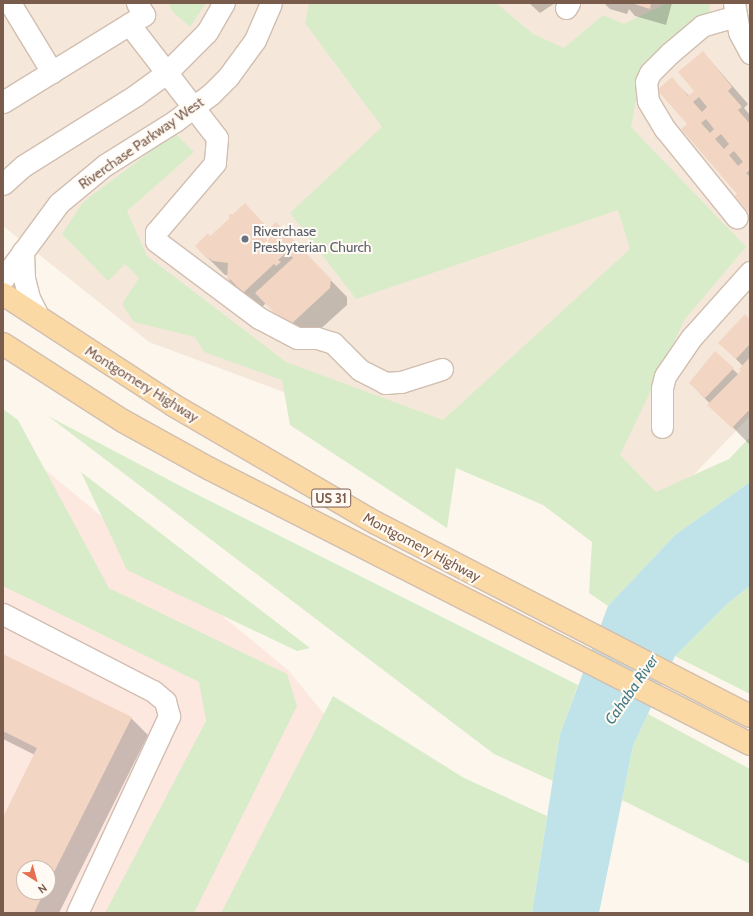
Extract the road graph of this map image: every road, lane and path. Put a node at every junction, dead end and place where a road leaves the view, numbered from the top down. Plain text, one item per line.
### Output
1 (10, 3) edge
2 (137, 3) edge
3 (224, 3) edge
4 (271, 3) edge
5 (735, 10) edge
6 (128, 24) junction
7 (749, 50) edge
8 (52, 72) junction
9 (166, 74) junction
10 (5, 96) edge
11 (192, 108) junction
12 (3, 184) edge
13 (738, 218) dead end
14 (23, 250) junction
15 (750, 272) edge
16 (3, 279) edge
17 (3, 294) edge
18 (39, 318) junction
19 (3, 344) edge
20 (3, 357) edge
21 (33, 364) junction
22 (442, 369) dead end
23 (662, 426) dead end
24 (3, 614) edge
25 (750, 716) edge
26 (750, 744) edge
27 (77, 913) edge

1 - 8 street
2 - 6 street
3 - 9 street
4 - 11 street, Riverchase Parkway West
5 - 7 street
5 - 13 street
6 - 8 street
6 - 9 street
8 - 10 street
9 - 11 street
9 - 12 street
11 - 14 street, Riverchase Parkway West
11 - 22 street
14 - 16 street, Riverchase Parkway West
14 - 18 street
15 - 23 street
17 - 18 main road, Montgomery Highway / US 31
18 - 25 main road, Montgomery Highway / US 31
19 - 21 main road, Montgomery Highway / US 31
20 - 21 street
21 - 26 main road, Montgomery Highway / US 31
24 - 27 street

